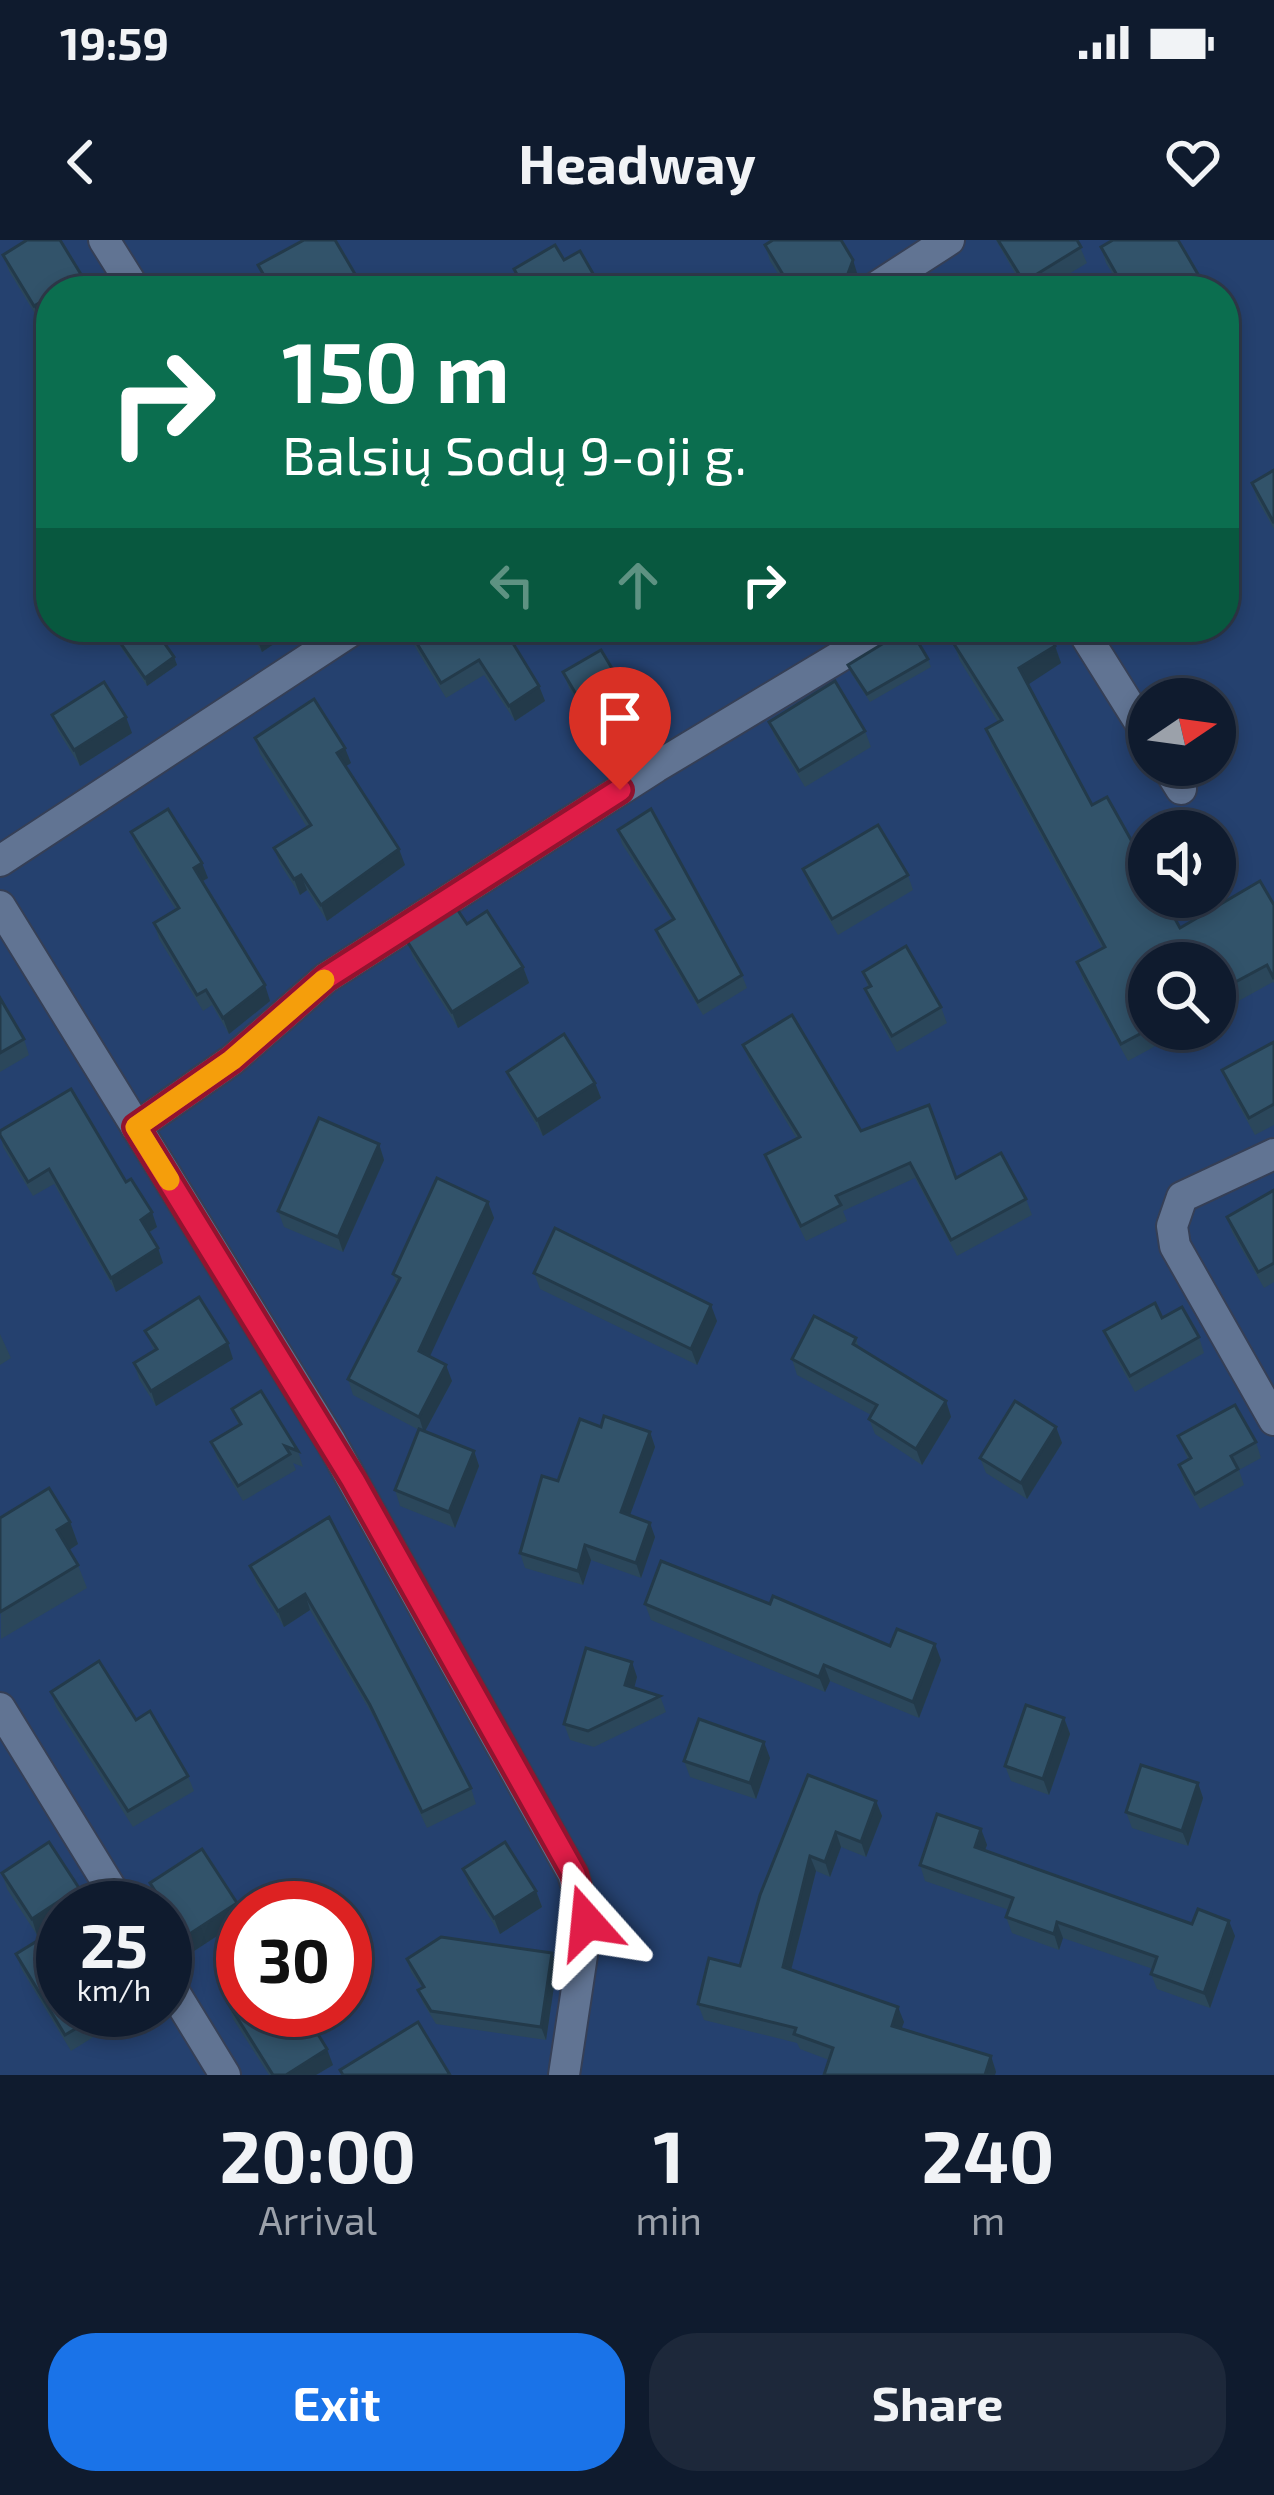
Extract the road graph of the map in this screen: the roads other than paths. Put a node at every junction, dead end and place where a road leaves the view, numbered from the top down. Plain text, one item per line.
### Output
1 (104, 240) edge
2 (949, 240) edge
3 (127, 276) edge
4 (893, 276) edge
5 (331, 642) edge
6 (864, 642) edge
7 (1089, 642) edge
8 (1128, 704) edge
9 (0, 861) edge
10 (0, 906) edge
11 (136, 1127) junction
12 (1274, 1154) edge
13 (1274, 1420) edge
14 (0, 1708) edge
15 (106, 1881) edge
16 (192, 2021) edge
17 (225, 2075) edge
18 (564, 2075) edge

1 - 3 street
2 - 4 street
5 - 9 street
6 - 11 street
7 - 8 street
10 - 11 street
11 - 18 street
12 - 13 street
14 - 15 street
16 - 17 street

